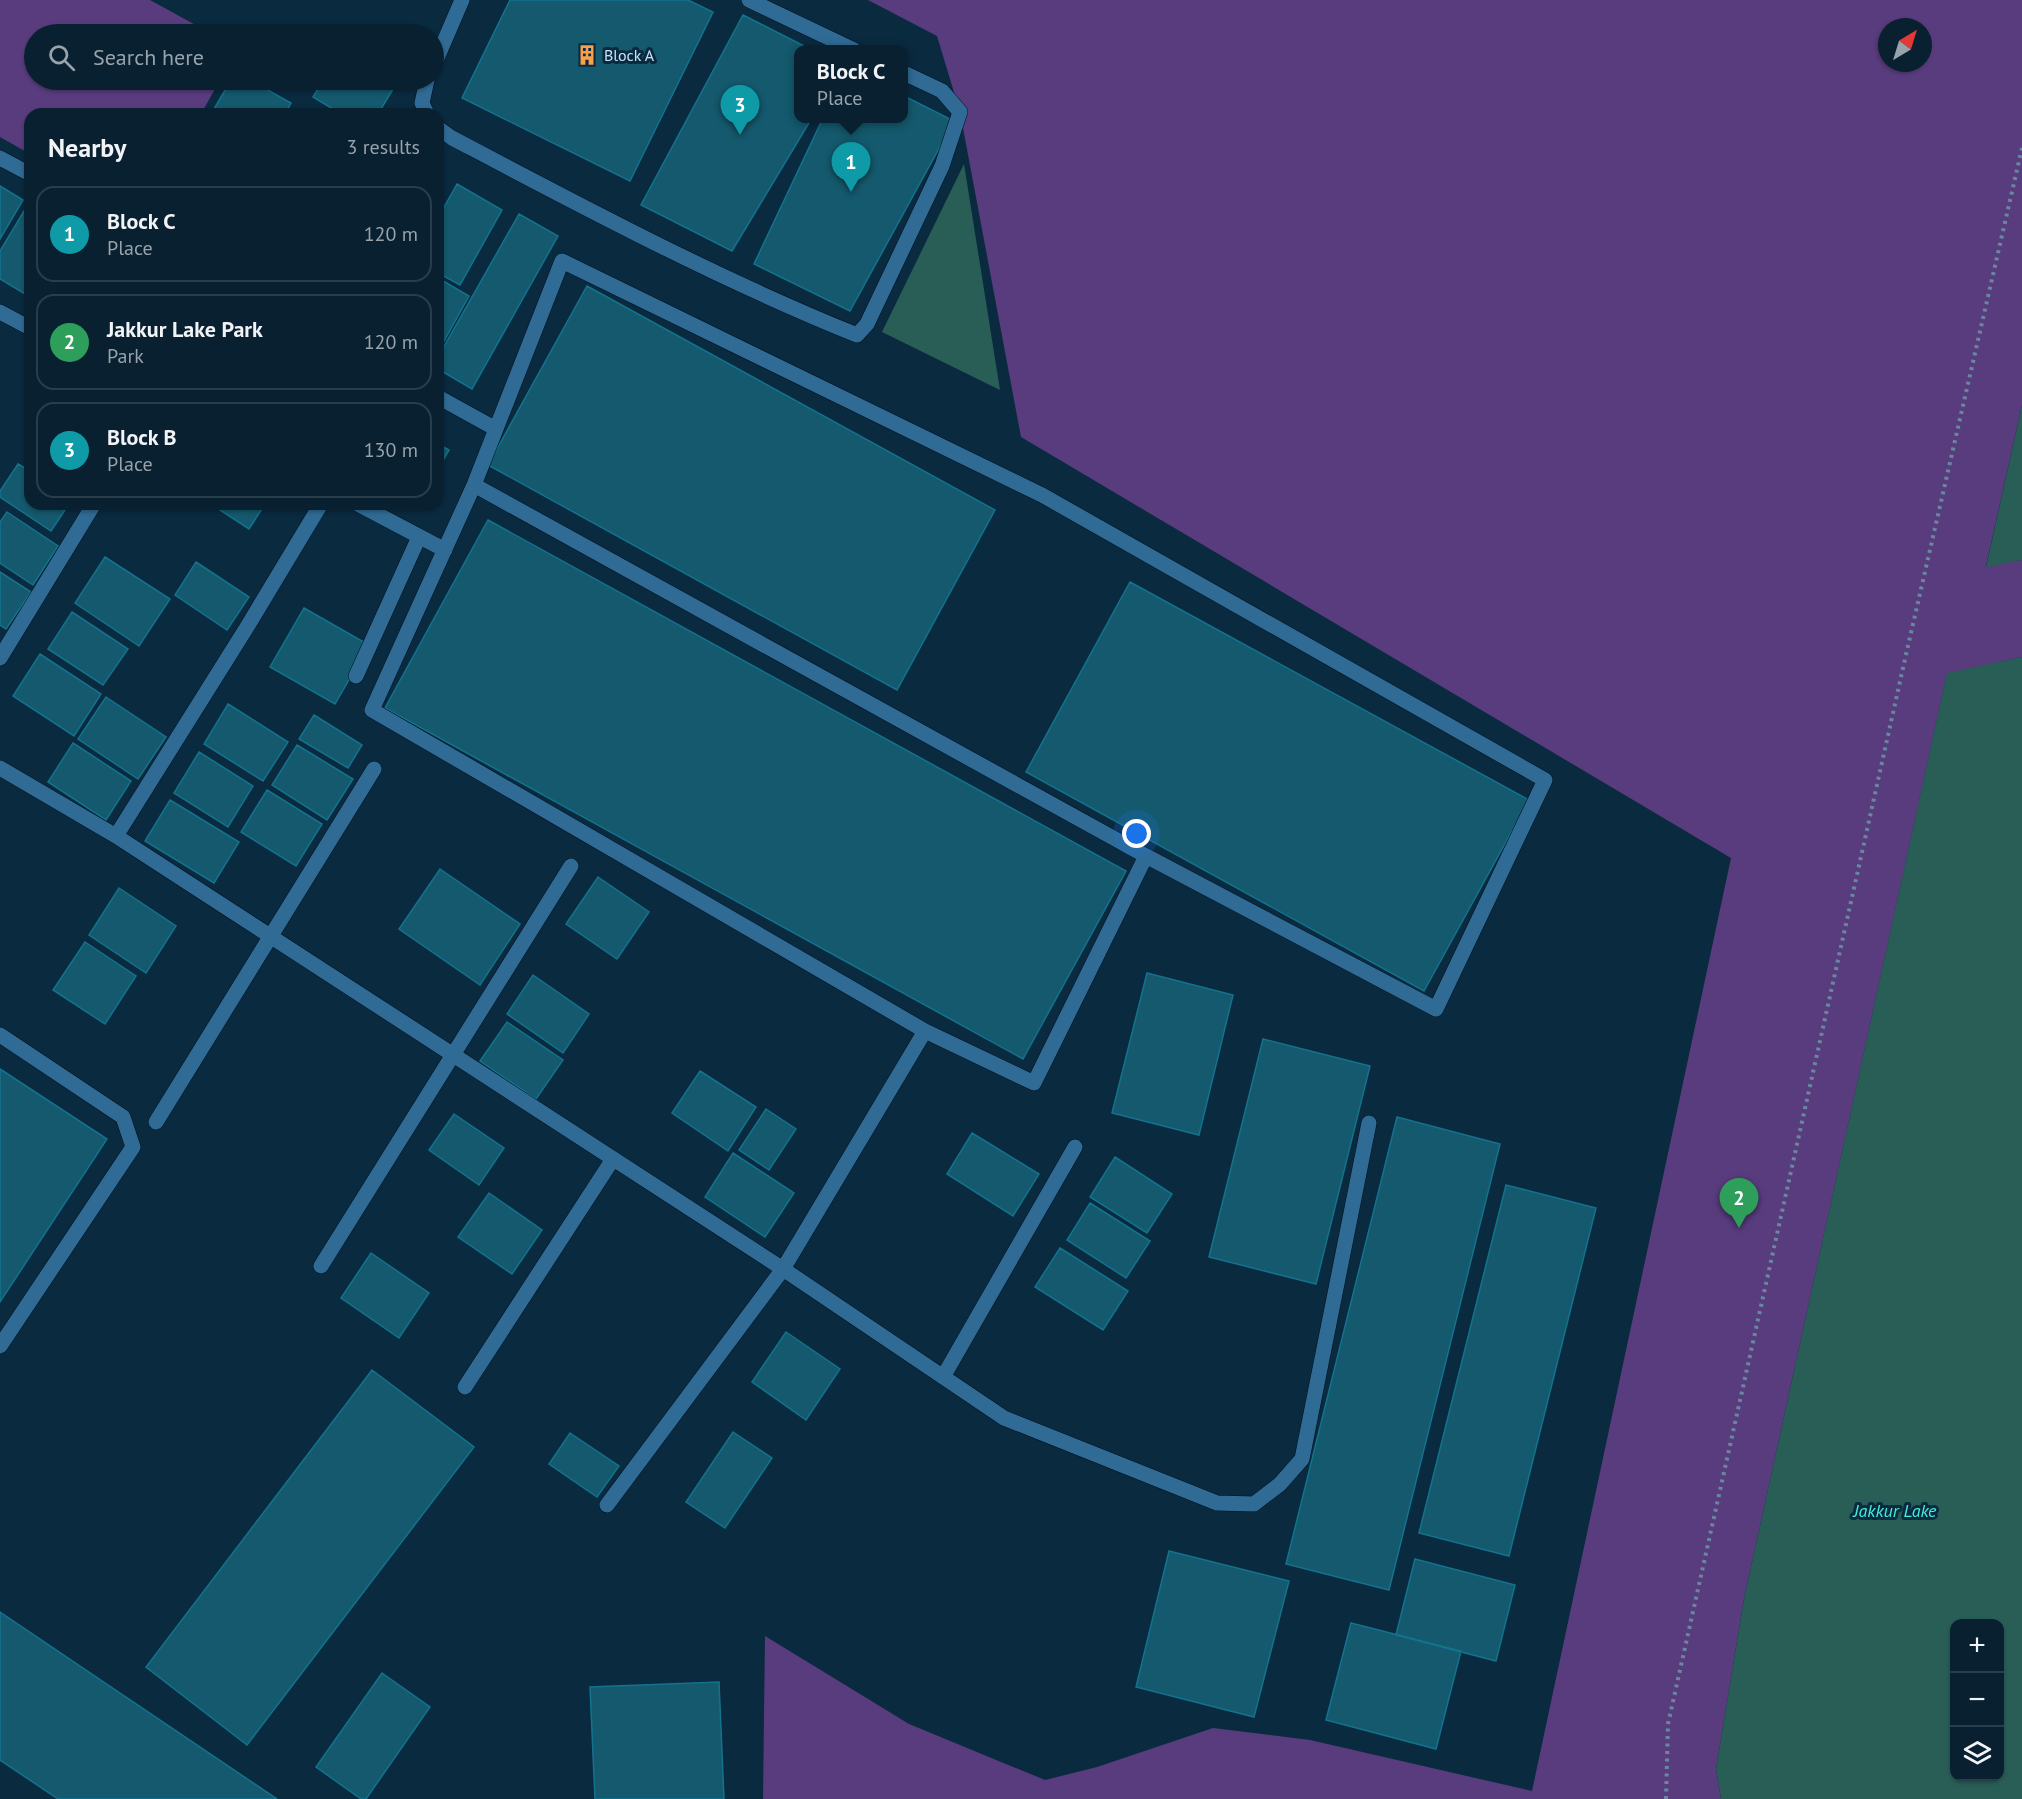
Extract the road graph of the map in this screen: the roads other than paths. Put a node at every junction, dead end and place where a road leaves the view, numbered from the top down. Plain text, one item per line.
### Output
1 (462, 0) edge
2 (749, 0) edge
3 (444, 42) edge
4 (844, 45) edge
5 (908, 75) edge
6 (425, 90) edge
7 (424, 108) edge
8 (444, 132) edge
9 (0, 158) edge
10 (24, 171) edge
11 (0, 312) edge
12 (24, 325) edge
13 (444, 400) edge
14 (496, 429) junction
15 (474, 485) junction
16 (90, 510) edge
17 (317, 510) edge
18 (369, 510) edge
19 (419, 537) junction
20 (445, 550) junction
21 (0, 658) edge
22 (356, 676) dead end
23 (0, 768) edge
24 (374, 769) dead end
25 (116, 836) junction
26 (1146, 856) junction
27 (571, 866) dead end
28 (271, 936) junction
29 (0, 1035) edge
30 (922, 1037) junction
31 (453, 1055) junction
32 (156, 1122) dead end
33 (1369, 1123) dead end
34 (1076, 1146) dead end
35 (613, 1159) junction
36 (321, 1266) dead end
37 (783, 1269) junction
38 (0, 1346) edge
39 (943, 1377) junction
40 (465, 1387) dead end
41 (607, 1505) dead end

1 - 3 street
2 - 4 street
5 - 8 street
6 - 7 street
9 - 10 street
11 - 12 street
13 - 14 street
14 - 15 street
14 - 26 street
15 - 20 street
15 - 26 street
16 - 21 street
17 - 25 street
18 - 19 street
19 - 20 street
19 - 22 street
20 - 30 street
23 - 25 street
24 - 28 street
25 - 28 street
26 - 30 street
27 - 31 street
28 - 31 street
28 - 32 street
29 - 38 street
30 - 37 street
31 - 35 street
31 - 36 street
33 - 39 street
34 - 39 street
35 - 37 street
35 - 40 street
37 - 39 street
37 - 41 street

